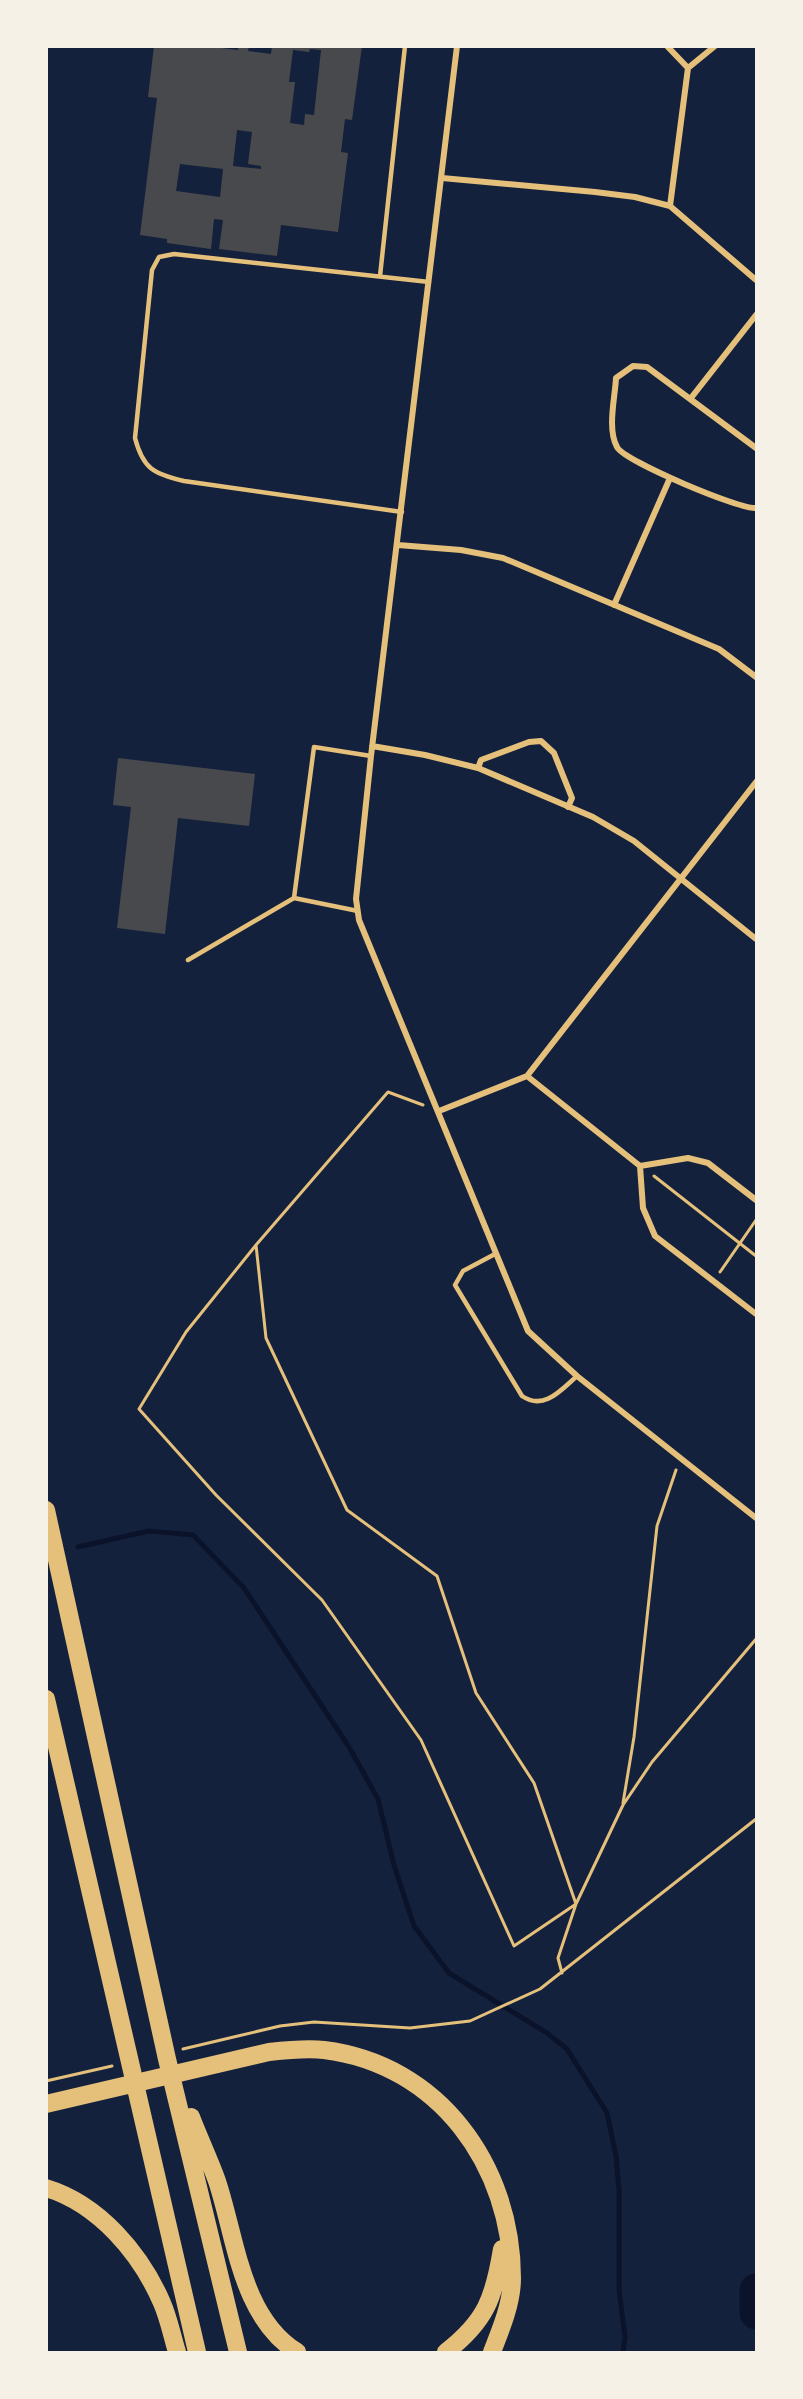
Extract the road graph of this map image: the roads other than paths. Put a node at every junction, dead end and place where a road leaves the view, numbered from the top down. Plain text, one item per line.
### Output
1 (405, 46) edge
2 (457, 46) edge
3 (667, 46) edge
4 (715, 46) edge
5 (688, 68) junction
6 (442, 178) junction
7 (670, 206) junction
8 (380, 276) junction
9 (756, 280) edge
10 (430, 282) junction
11 (756, 315) edge
12 (691, 398) junction
13 (756, 448) edge
14 (670, 478) junction
15 (756, 508) edge
16 (402, 513) junction
17 (398, 545) junction
18 (614, 605) junction
19 (756, 676) edge
20 (372, 746) junction
21 (371, 756) junction
22 (478, 768) junction
23 (756, 782) edge
24 (568, 807) junction
25 (682, 878) junction
26 (294, 898) junction
27 (358, 911) junction
28 (756, 939) edge
29 (188, 960) dead end
30 (527, 1076) junction
31 (439, 1111) junction
32 (640, 1166) junction
33 (756, 1200) edge
34 (495, 1254) junction
35 (756, 1314) edge
36 (578, 1376) junction
37 (47, 1512) edge
38 (756, 1518) edge
39 (46, 1699) edge
40 (167, 2059) junction
41 (46, 2104) edge
42 (46, 2188) edge
43 (506, 2223) junction
44 (177, 2352) edge
45 (197, 2352) edge
46 (238, 2352) edge
47 (297, 2352) edge
48 (446, 2352) edge
49 (492, 2352) edge

1 - 8 lane
2 - 6 street
3 - 5 street
4 - 5 street
5 - 7 street
6 - 7 street
6 - 10 street
7 - 9 street
8 - 10 lane
8 - 16 lane
10 - 16 street
11 - 12 street
12 - 13 street
12 - 14 street
14 - 15 street
14 - 18 street
16 - 17 street
17 - 18 street
17 - 20 street
18 - 19 street
20 - 21 street
20 - 22 street
21 - 26 lane
21 - 27 street
22 - 24 street
22 - 24 street
23 - 25 street
24 - 25 street
25 - 28 street
25 - 30 street
26 - 27 lane
26 - 29 lane
27 - 31 street
30 - 31 street
30 - 32 street
31 - 34 street
32 - 33 street
32 - 35 street
34 - 36 street
34 - 36 lane
36 - 38 street
37 - 40 highway
39 - 45 highway
40 - 46 highway
40 - 47 highway
41 - 43 highway
42 - 44 highway
43 - 48 highway
43 - 49 highway

